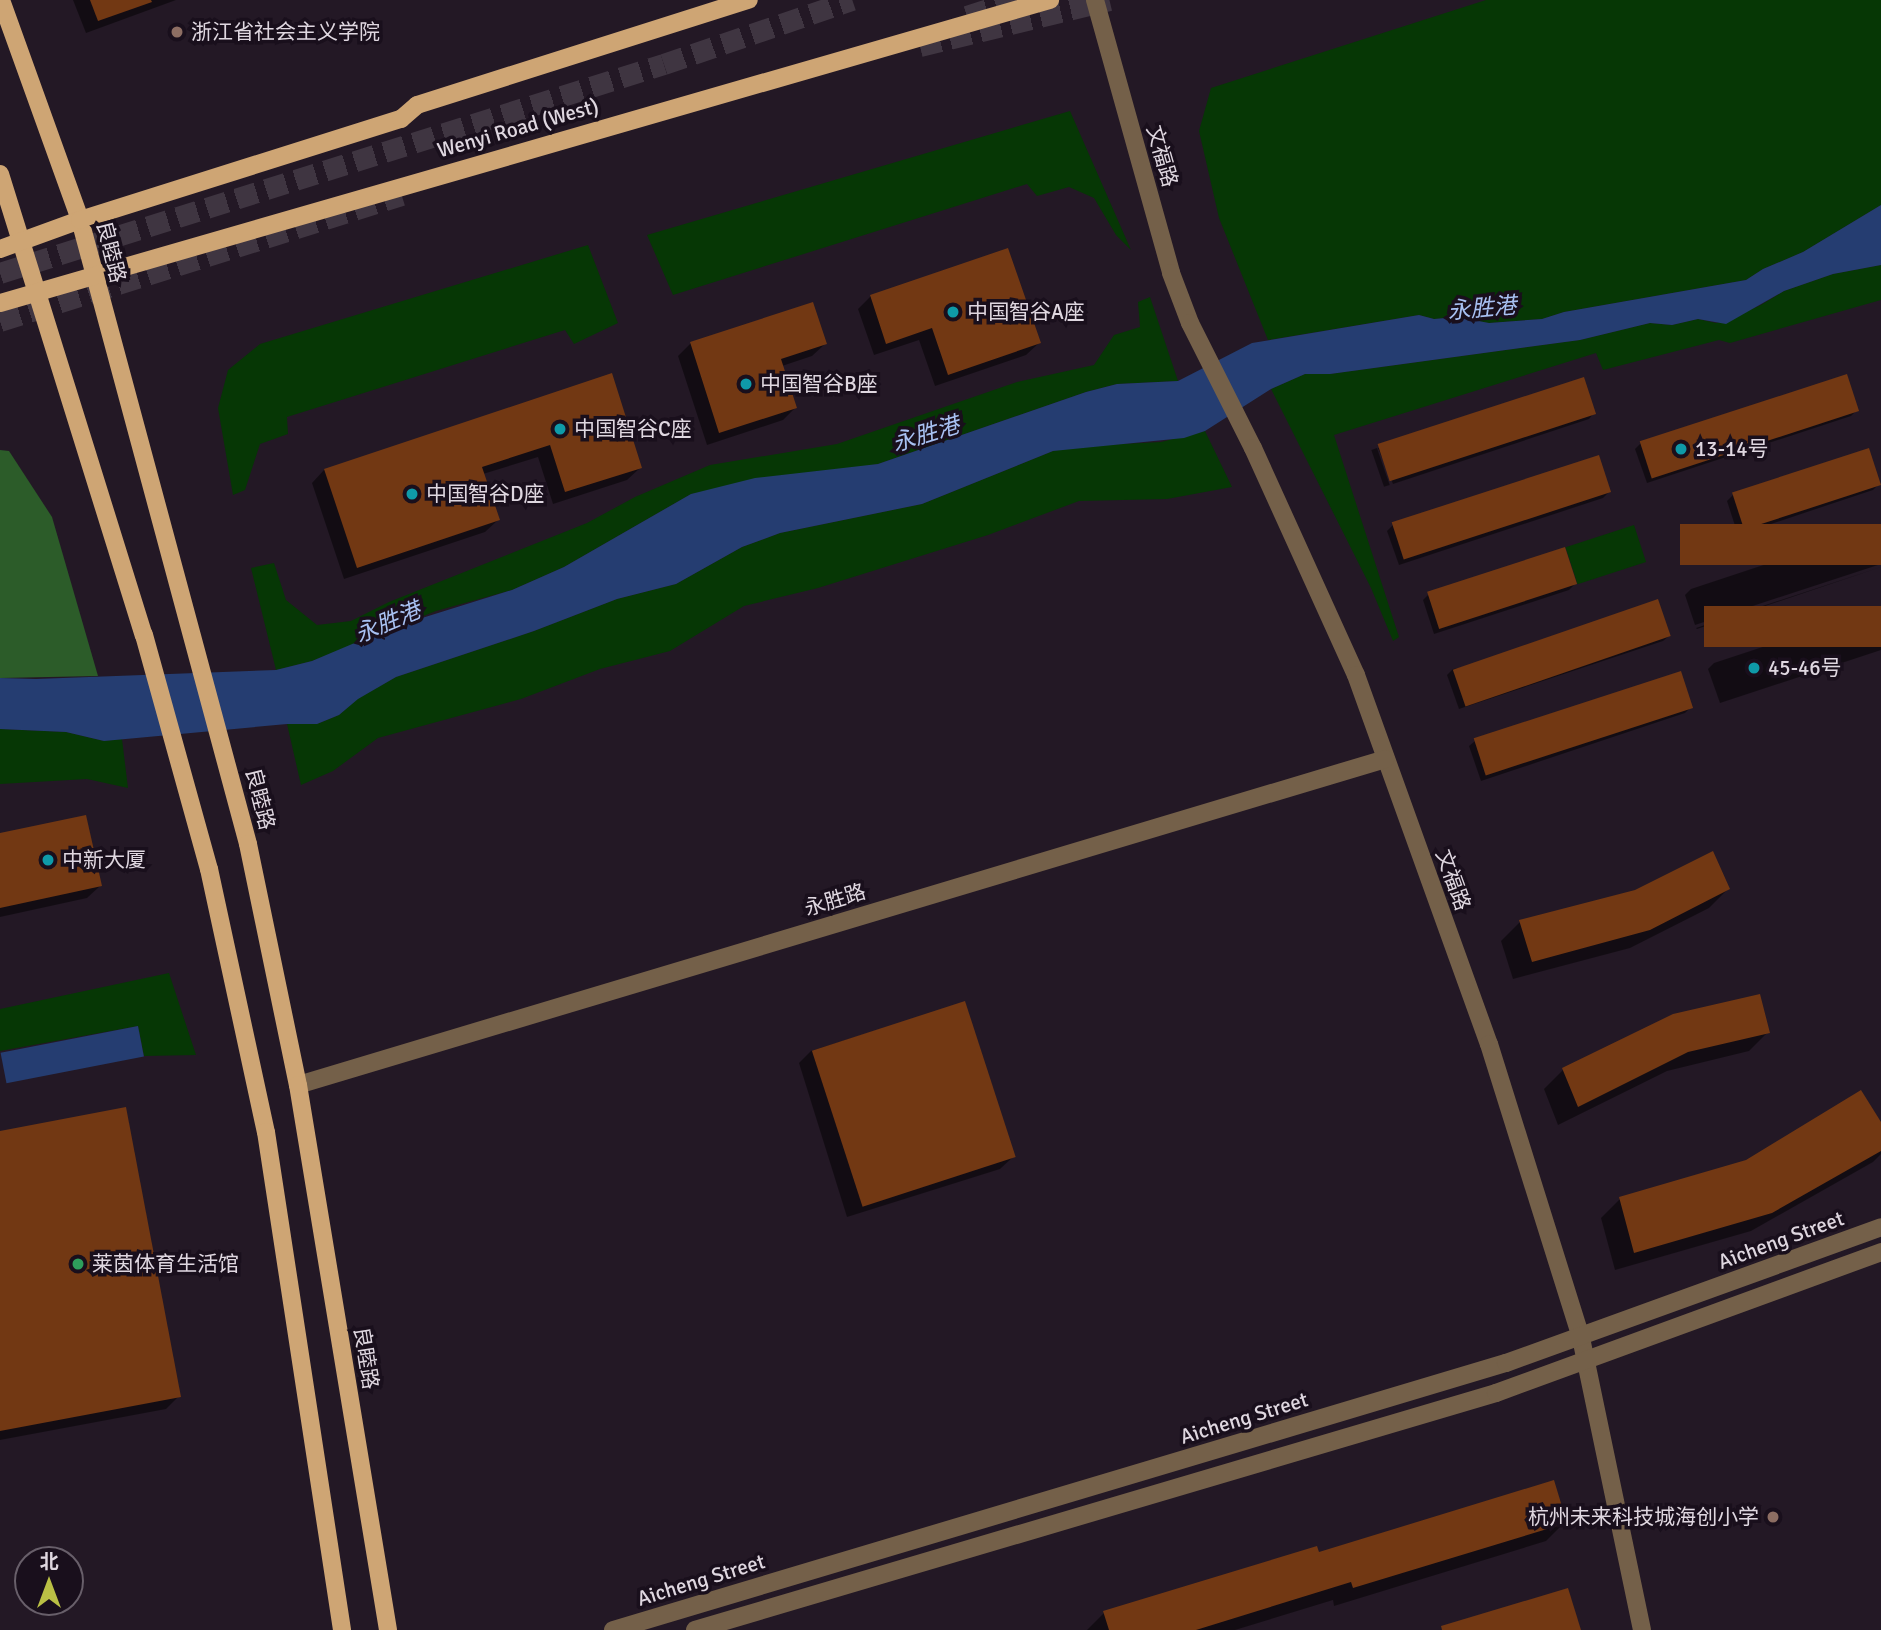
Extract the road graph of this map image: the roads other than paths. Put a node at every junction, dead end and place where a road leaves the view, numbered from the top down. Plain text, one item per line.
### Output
1 (1, 0) edge
2 (749, 0) edge
3 (1050, 0) edge
4 (1095, 0) edge
5 (0, 174) edge
6 (80, 220) junction
7 (22, 243) junction
8 (0, 249) edge
9 (93, 277) junction
10 (39, 293) junction
11 (0, 303) edge
12 (1385, 759) junction
13 (298, 1084) junction
14 (1881, 1227) edge
15 (1881, 1252) edge
16 (1581, 1338) junction
17 (1586, 1361) junction
18 (342, 1630) edge
19 (388, 1630) edge
20 (613, 1630) edge
21 (695, 1630) edge
22 (1642, 1630) edge

1 - 6 main road, 良睦路
2 - 6 main road
3 - 9 main road, Wenyi Road (West)
4 - 12 street, 文福路
5 - 7 main road
6 - 7 main road
6 - 9 main road, 良睦路
7 - 8 main road
7 - 10 main road
9 - 10 main road, Wenyi Road (West)
9 - 13 main road, 良睦路
10 - 11 main road, Wenyi Road (West)
10 - 18 main road
12 - 13 street, 永胜路
12 - 16 street, 文福路
13 - 19 main road, 良睦路
14 - 16 street, Aicheng Street
15 - 17 street
16 - 17 street, 文福路
16 - 20 street, Aicheng Street
17 - 21 street
17 - 22 street, 文福路

